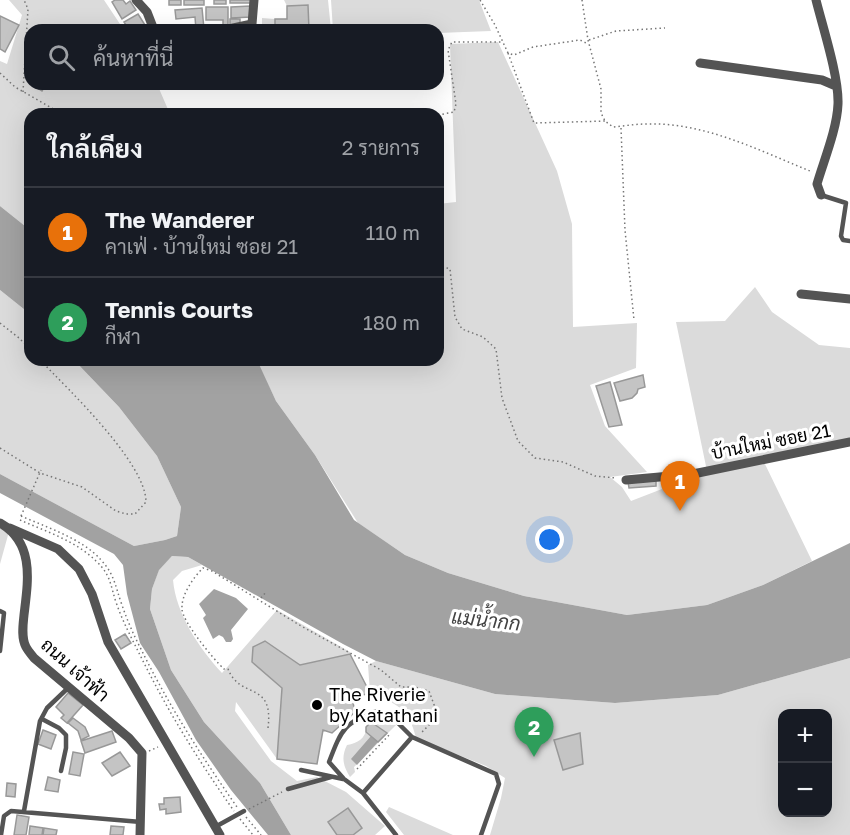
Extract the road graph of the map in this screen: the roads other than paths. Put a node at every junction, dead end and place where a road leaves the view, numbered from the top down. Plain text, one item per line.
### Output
1 (136, 0) edge
2 (150, 0) edge
3 (254, 0) edge
4 (816, 0) edge
5 (147, 12) junction
6 (152, 24) edge
7 (252, 24) edge
8 (700, 63) dead end
9 (836, 86) junction
10 (838, 103) junction
11 (850, 104) edge
12 (821, 195) joint
13 (850, 242) edge
14 (801, 294) dead end
15 (850, 300) edge
16 (850, 442) edge
17 (626, 480) road end
18 (0, 523) edge
19 (10, 528) junction
20 (0, 611) edge
21 (0, 651) edge
22 (68, 688) junction
23 (42, 719) junction
24 (414, 738) junction
25 (301, 770) dead end
26 (61, 771) dead end
27 (331, 777) junction
28 (344, 779) junction
29 (288, 789) road end
30 (363, 793) junction
31 (24, 811) junction
32 (241, 813) road end
33 (141, 822) junction
34 (218, 831) edge
35 (1, 835) edge
36 (140, 835) edge
37 (396, 835) edge
38 (481, 835) edge

1 - 5 street
2 - 5 street
3 - 7 street
4 - 9 street
5 - 6 street
8 - 9 street
9 - 10 street
10 - 11 street
10 - 12 street
12 - 13 lane
14 - 15 street
16 - 17 street, บ้านใหม่ ซอย 21
18 - 19 street
19 - 22 street, ถนน เจ้าฟ้า
19 - 34 street
20 - 21 lane
22 - 23 lane
22 - 33 street, ถนน เจ้าฟ้า
23 - 26 lane
23 - 31 lane
24 - 28 lane
24 - 30 lane
24 - 38 lane
25 - 27 lane
27 - 28 lane
27 - 29 lane
28 - 30 lane
30 - 37 lane
31 - 33 lane
31 - 35 lane
32 - 34 lane
33 - 36 street

